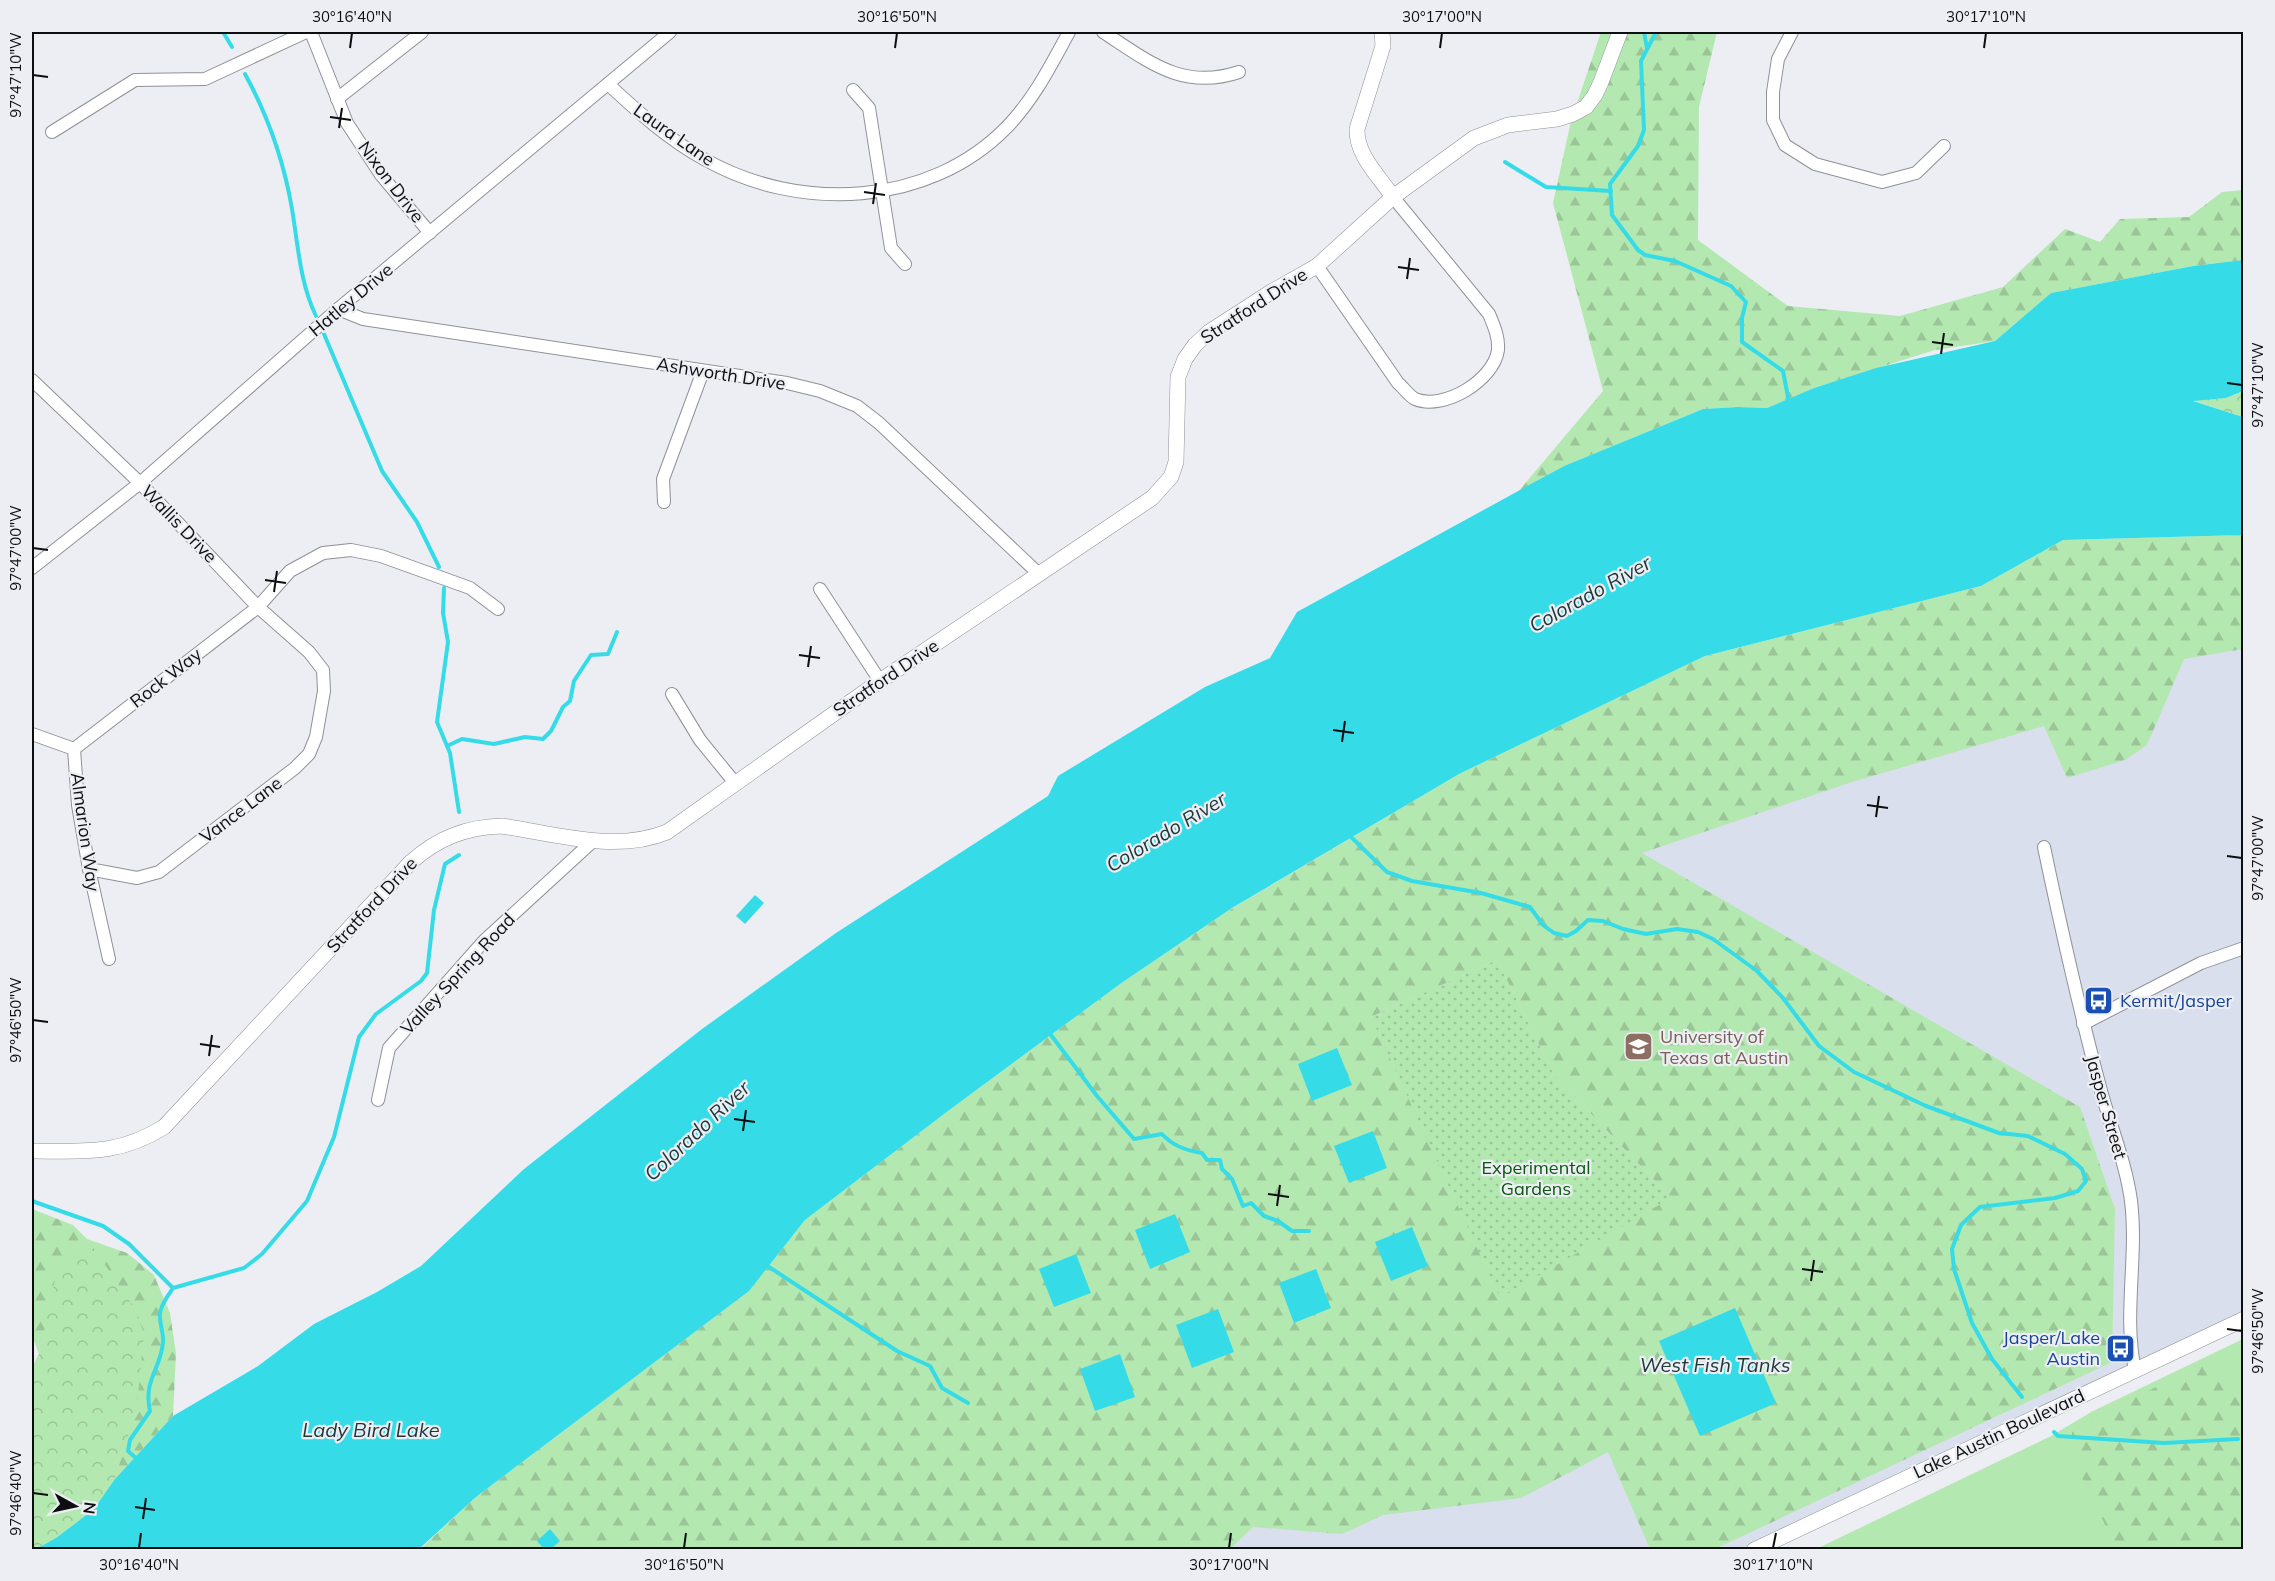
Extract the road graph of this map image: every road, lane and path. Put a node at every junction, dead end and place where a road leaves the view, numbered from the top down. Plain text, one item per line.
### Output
1 (306, 32) edge
2 (311, 32) edge
3 (422, 32) edge
4 (670, 32) edge
5 (1069, 32) edge
6 (1103, 32) edge
7 (1382, 32) edge
8 (1620, 32) edge
9 (1791, 32) edge
10 (1239, 72) dead end
11 (608, 84) junction
12 (853, 90) dead end
13 (337, 99) junction
14 (51, 132) dead end
15 (1944, 146) dead end
16 (883, 192) junction
17 (1393, 197) junction
18 (430, 233) junction
19 (905, 264) dead end
20 (1317, 266) junction
21 (338, 309) junction
22 (704, 371) junction
23 (32, 380) edge
24 (140, 483) junction
25 (664, 502) dead end
26 (32, 568) edge
27 (1039, 573) junction
28 (820, 589) dead end
29 (258, 607) junction
30 (498, 609) dead end
31 (323, 670) joint
32 (880, 681) junction
33 (672, 694) dead end
34 (32, 734) edge
35 (75, 749) junction
36 (735, 783) junction
37 (594, 840) junction
38 (2044, 848) dead end
39 (89, 869) junction
40 (2244, 948) edge
41 (109, 959) dead end
42 (2083, 1024) junction
43 (378, 1100) dead end
44 (32, 1151) edge
45 (2244, 1319) edge
46 (2135, 1370) junction
47 (1754, 1550) edge

1 - 14 street
2 - 13 street, Nixon Drive
3 - 13 street
4 - 11 street, Hatley Drive
5 - 16 street, Laura Lane
6 - 10 street
7 - 17 street
8 - 17 street, Stratford Drive
9 - 15 street
11 - 16 street, Laura Lane
11 - 18 street, Hatley Drive
12 - 16 street
13 - 18 street, Nixon Drive
16 - 19 street
17 - 20 street, Stratford Drive
17 - 20 street
18 - 21 street, Hatley Drive
20 - 27 street, Stratford Drive
21 - 22 street, Ashworth Drive
21 - 24 street, Hatley Drive
22 - 25 street
22 - 27 street, Ashworth Drive
23 - 24 street, Wallis Drive
24 - 26 street, Hatley Drive
24 - 29 street, Wallis Drive
27 - 32 street, Stratford Drive
28 - 32 street
29 - 30 street, Rock Way
29 - 31 street, Wallis Drive
29 - 35 street, Rock Way
31 - 39 street, Vance Lane
32 - 36 street, Stratford Drive
33 - 36 street
34 - 35 street, Almarion Way
35 - 39 street, Almarion Way
36 - 37 street, Stratford Drive
37 - 43 street, Valley Spring Road
37 - 44 street, Stratford Drive
38 - 42 street, Jasper Street
39 - 41 street, Almarion Way
40 - 42 street
42 - 46 street, Jasper Street
45 - 46 street, Lake Austin Boulevard
46 - 47 street, Lake Austin Boulevard

